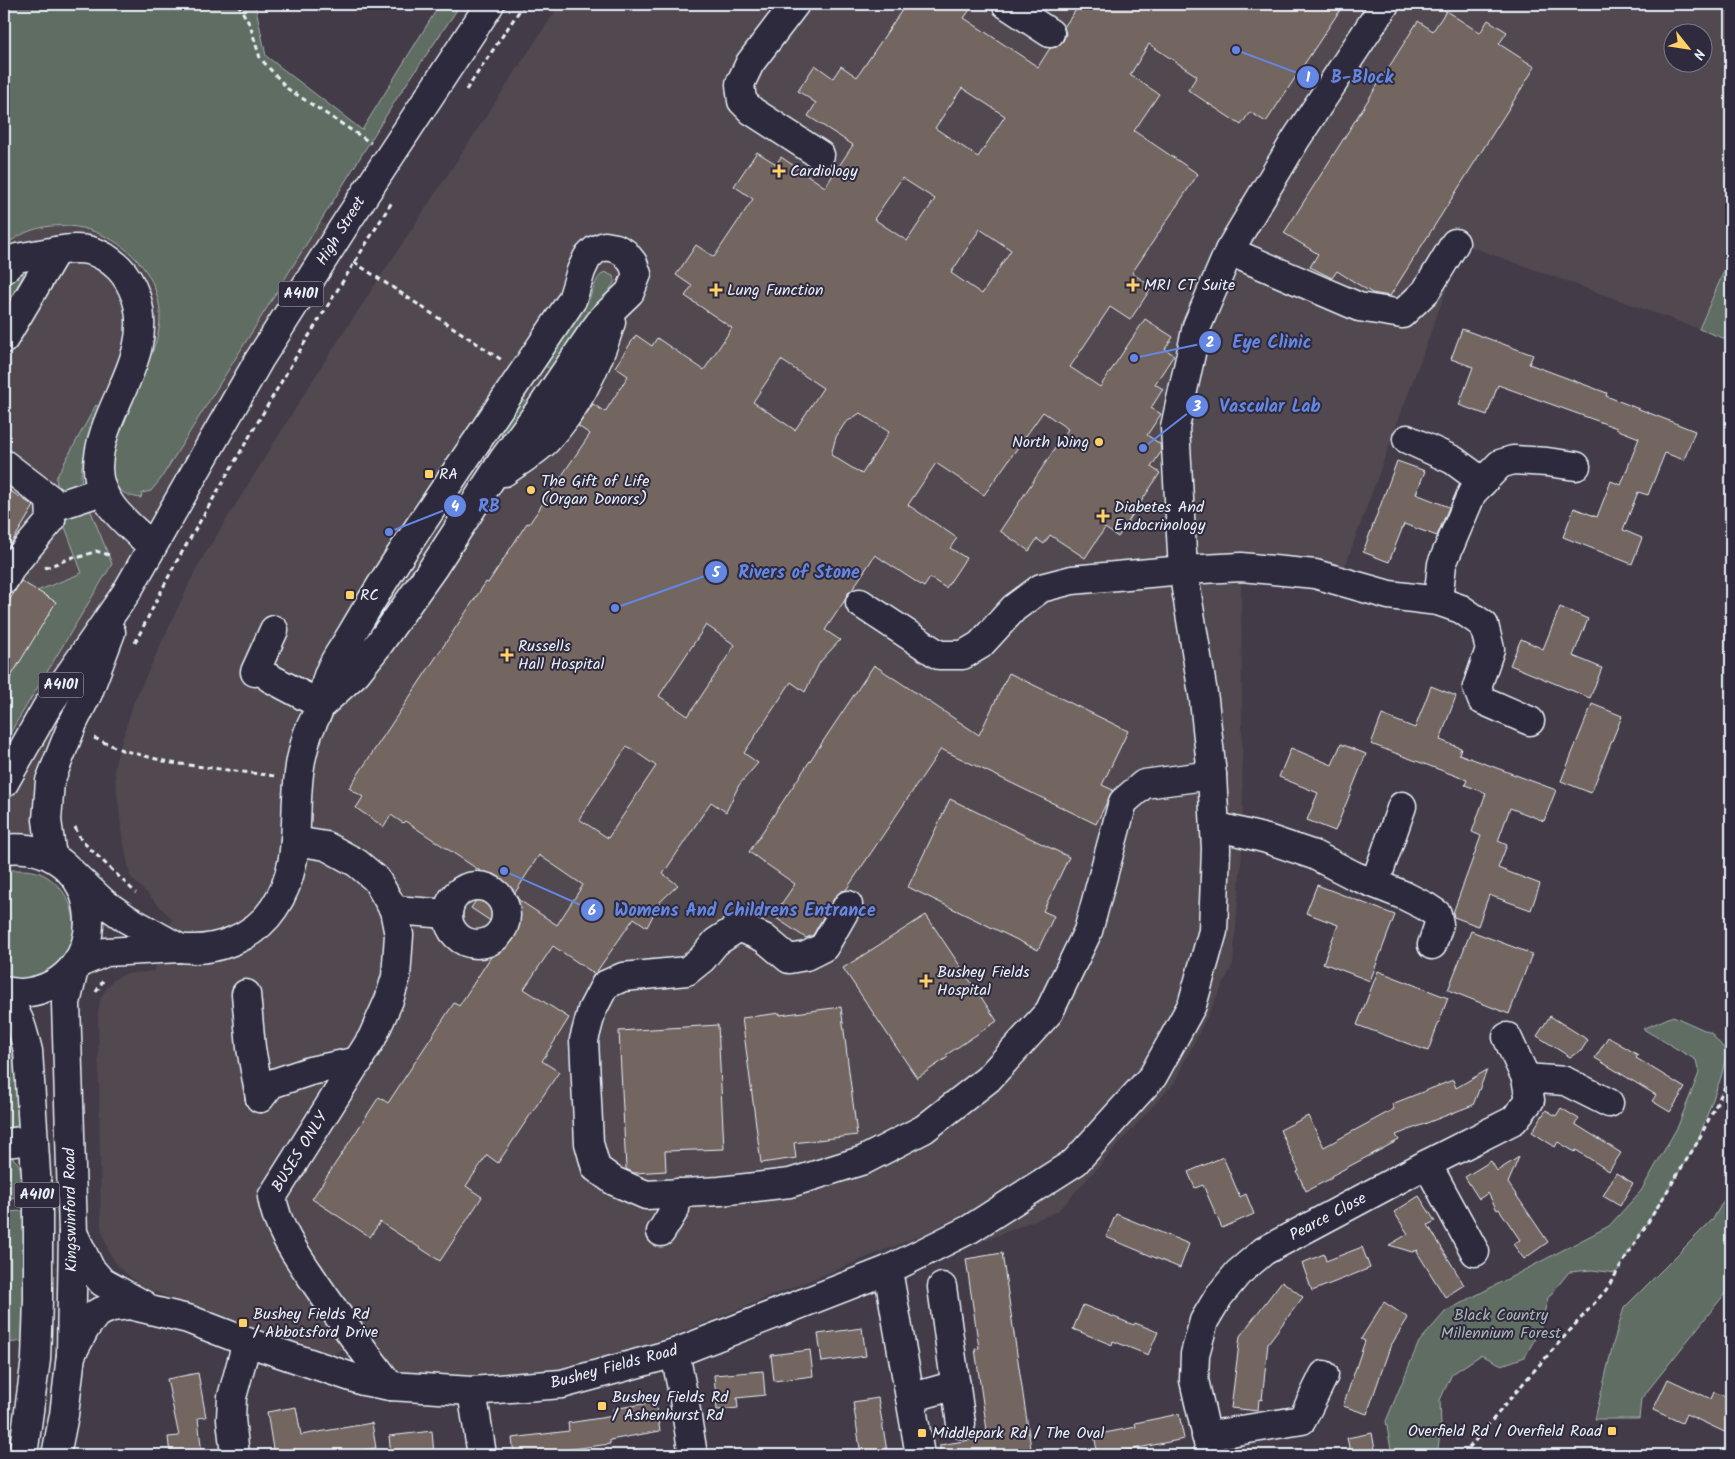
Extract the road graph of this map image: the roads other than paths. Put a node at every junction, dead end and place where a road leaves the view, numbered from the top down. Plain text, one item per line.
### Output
1 (490, 4) edge
2 (1006, 4) edge
3 (1385, 4) edge
4 (791, 6) edge
5 (1050, 33) dead end
6 (820, 155) dead end
7 (1455, 243) dead end
8 (56, 251) junction
9 (1229, 251) junction
10 (4, 269) edge
11 (4, 339) edge
12 (1407, 439) dead end
13 (4, 464) edge
14 (1576, 466) dead end
15 (1483, 482) junction
16 (102, 491) junction
17 (54, 508) junction
18 (152, 546) junction
19 (1182, 570) junction
20 (4, 580) edge
21 (126, 593) junction
22 (1438, 601) junction
23 (860, 603) dead end
24 (274, 630) dead end
25 (321, 705) junction
26 (1530, 721) dead end
27 (1212, 775) junction
28 (4, 783) edge
29 (1402, 806) dead end
30 (1215, 826) junction
31 (295, 841) junction
32 (4, 850) edge
33 (60, 862) junction
34 (1375, 884) junction
35 (848, 905) dead end
36 (394, 910) junction
37 (448, 914) dead end
38 (1432, 945) dead end
39 (179, 948) junction
40 (74, 965) junction
41 (4, 991) edge
42 (246, 994) dead end
43 (4, 997) edge
44 (1508, 1037) dead end
45 (359, 1061) junction
46 (1526, 1078) junction
47 (1609, 1103) dead end
48 (34, 1140) junction
49 (4, 1143) edge
50 (1427, 1164) junction
51 (677, 1193) junction
52 (661, 1232) dead end
53 (74, 1234) junction
54 (1475, 1252) dead end
55 (888, 1270) junction
56 (942, 1287) dead end
57 (159, 1313) junction
58 (247, 1342) junction
59 (675, 1352) junction
60 (71, 1355) junction
61 (1324, 1375) dead end
62 (390, 1386) junction
63 (956, 1386) junction
64 (472, 1391) junction
65 (910, 1398) junction
66 (961, 1424) dead end
67 (1209, 1446) edge
68 (23, 1455) edge
69 (56, 1455) edge
70 (235, 1455) edge
71 (482, 1455) edge
72 (693, 1455) edge
73 (920, 1455) edge

1 - 18 street, High Street / A4101
2 - 5 street
3 - 9 street, Bushey Fields Road
4 - 6 street
7 - 9 street
8 - 10 street
8 - 11 street
8 - 16 street
9 - 19 street, Bushey Fields Road
12 - 15 street
13 - 17 street
14 - 15 street
15 - 22 street
16 - 17 street
16 - 18 street
17 - 20 street
18 - 21 street, High Street / A4101
19 - 22 street
19 - 23 street
19 - 27 street, Bushey Fields Road
21 - 28 street, High Street / A4101
21 - 33 street, High Street / A4101
22 - 26 street
24 - 25 street
25 - 25 street
25 - 31 street
27 - 30 street, Bushey Fields Road
27 - 51 street
29 - 34 street
30 - 34 street
30 - 55 street, Bushey Fields Road
31 - 36 street, BUSES ONLY
31 - 39 street
32 - 33 street
33 - 39 street
33 - 40 street, A4101
34 - 38 street
35 - 51 street
36 - 37 street
36 - 45 street, BUSES ONLY
39 - 40 street
40 - 41 street, A4101
40 - 53 street, Kingswinford Road / A4101
42 - 45 street
43 - 48 street, Kingswinford Road / A4101
44 - 46 street, Pearce Close
45 - 62 street, BUSES ONLY
46 - 47 street
46 - 50 street, Pearce Close
48 - 49 street
48 - 68 street, Kingswinford Road / A4101
50 - 54 street
50 - 67 street, Pearce Close
51 - 52 street
53 - 57 street, Bushey Fields Road
53 - 60 street, Kingswinford Road / A4101
55 - 59 street, Bushey Fields Road
55 - 65 street
56 - 63 street
57 - 58 street, Bushey Fields Road
57 - 60 street, Bushey Fields Road
58 - 62 street, Bushey Fields Road
58 - 70 street
59 - 64 street, Bushey Fields Road
59 - 72 street
60 - 69 street, Kingswinford Road / A4101
61 - 67 street
62 - 64 street, Bushey Fields Road
63 - 65 street
63 - 66 street
64 - 71 street
65 - 73 street

